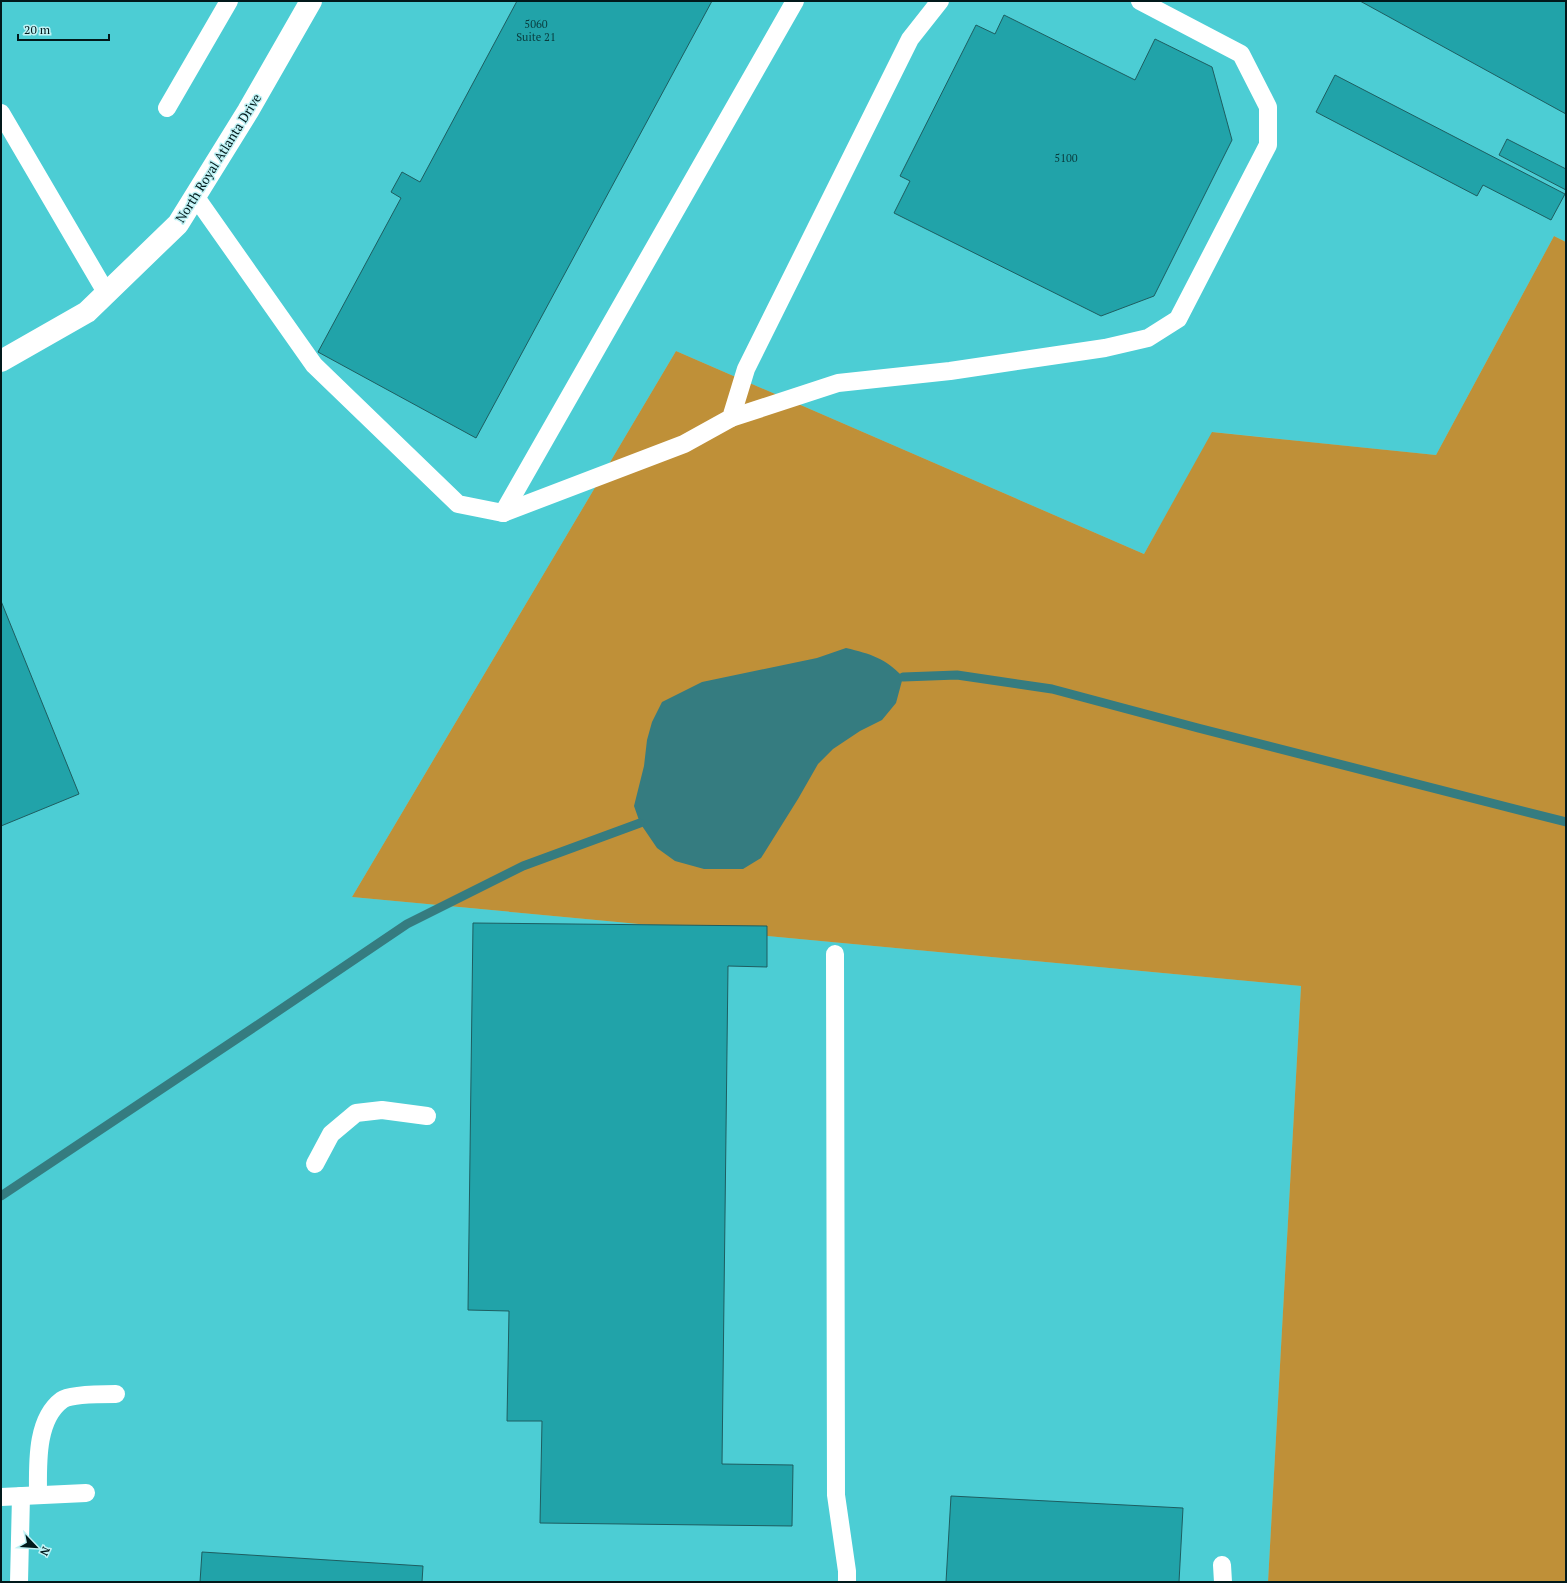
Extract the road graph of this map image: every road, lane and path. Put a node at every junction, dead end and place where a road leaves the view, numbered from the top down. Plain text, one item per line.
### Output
1 (229, 1) edge
2 (311, 1) edge
3 (795, 1) edge
4 (940, 1) edge
5 (1140, 1) edge
6 (167, 108) dead end
7 (1, 113) edge
8 (195, 196) junction
9 (107, 294) junction
10 (1, 361) edge
11 (731, 418) junction
12 (503, 514) junction
13 (835, 954) dead end
14 (427, 1116) dead end
15 (315, 1164) dead end
16 (116, 1394) dead end
17 (86, 1493) dead end
18 (30, 1496) junction
19 (1, 1497) edge
20 (19, 1582) edge
21 (847, 1582) edge

1 - 6 lane
2 - 8 street, North Royal Atlanta Drive
3 - 12 lane
4 - 11 lane
5 - 11 lane
7 - 9 lane
8 - 9 street, North Royal Atlanta Drive
8 - 12 lane
9 - 10 street, North Royal Atlanta Drive
11 - 12 lane
13 - 21 lane
14 - 15 lane
16 - 18 lane
17 - 18 lane
18 - 19 lane
18 - 20 lane

